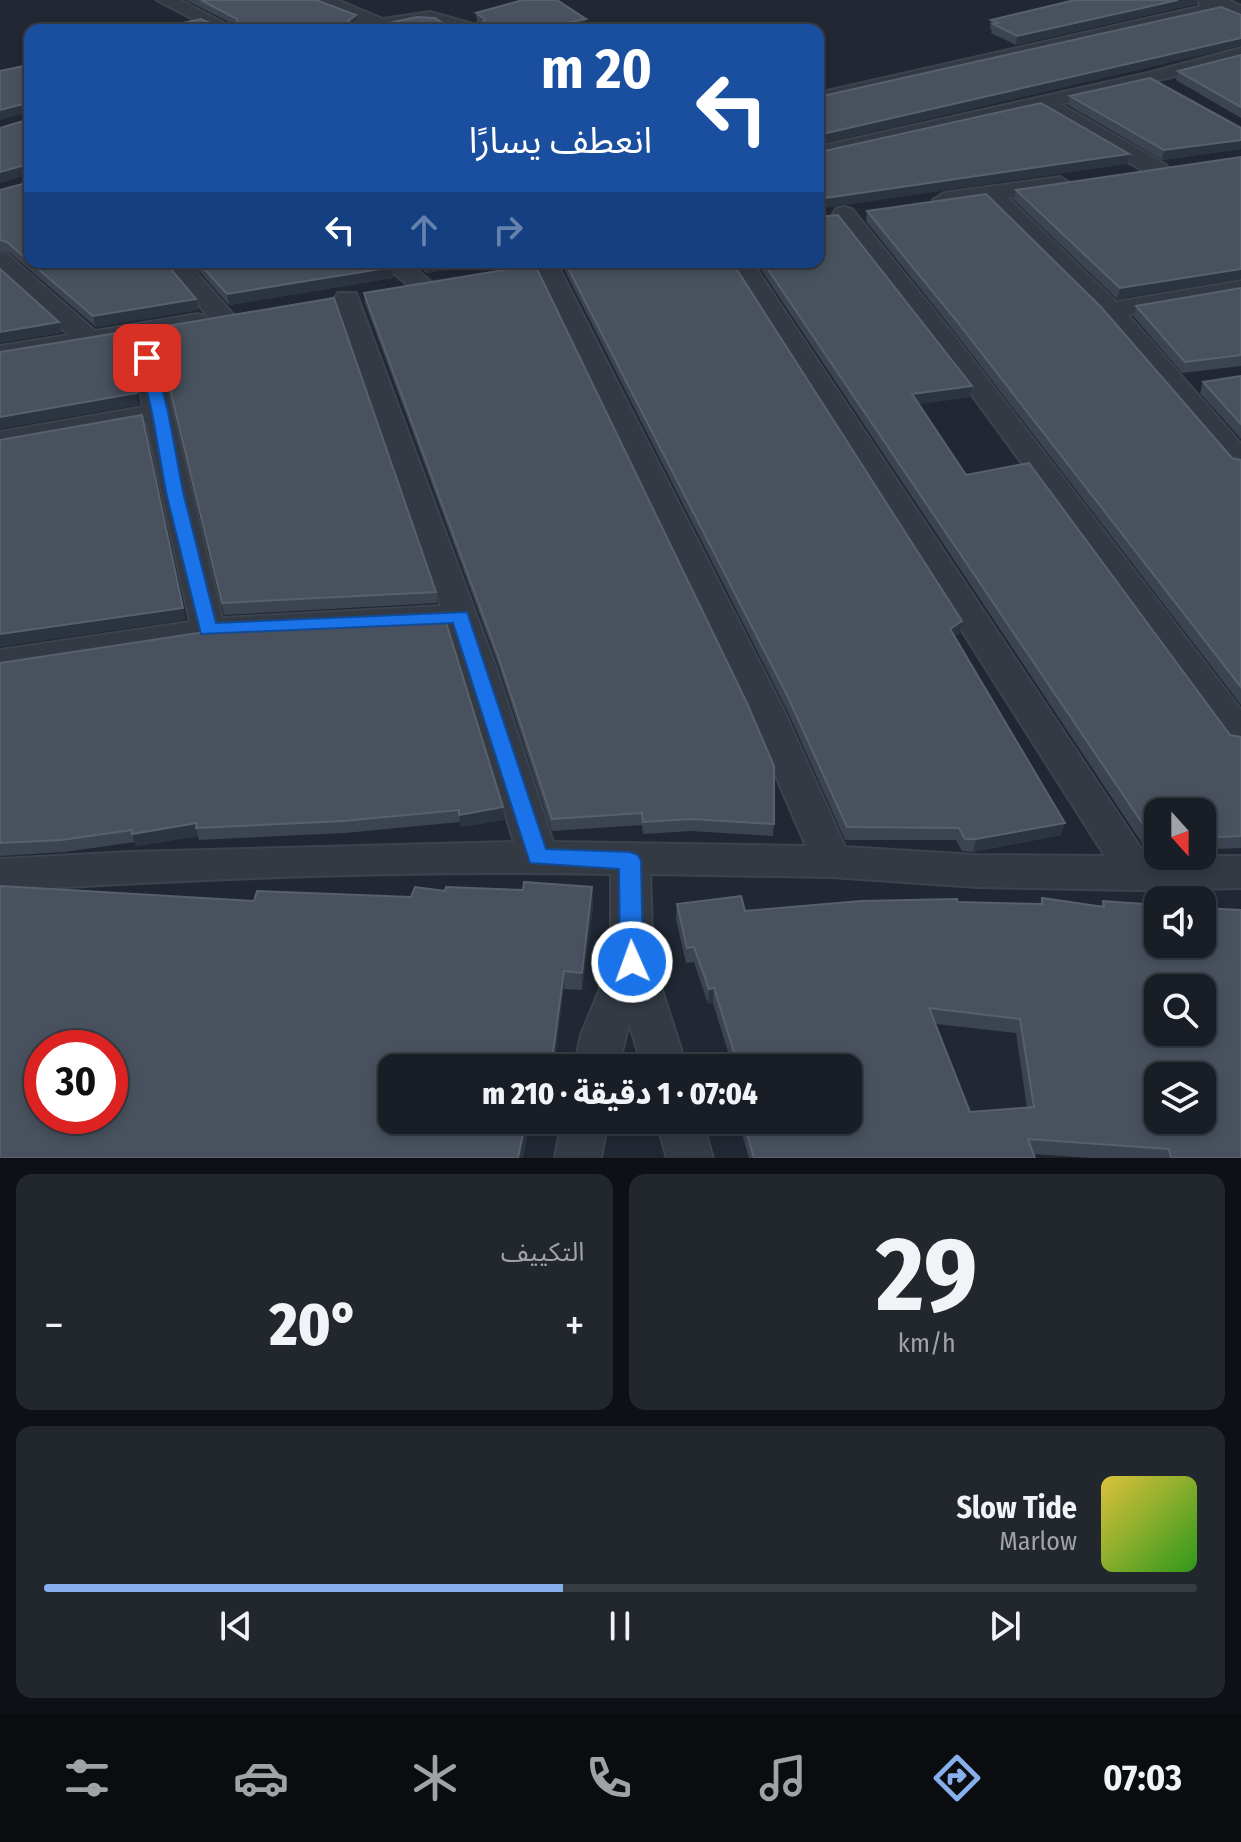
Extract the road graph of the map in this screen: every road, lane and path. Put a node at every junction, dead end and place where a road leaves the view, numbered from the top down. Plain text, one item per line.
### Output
1 (166, 0) edge
2 (322, 0) edge
3 (1224, 7) edge
4 (206, 20) junction
5 (192, 24) edge
6 (215, 24) edge
7 (380, 24) edge
8 (387, 24) edge
9 (456, 24) edge
10 (1241, 54) edge
11 (1151, 78) junction
12 (1176, 93) edge
13 (824, 98) edge
14 (1042, 102) junction
15 (824, 152) edge
16 (1127, 175) edge
17 (1082, 181) edge
18 (991, 194) junction
19 (917, 204) edge
20 (873, 210) edge
21 (831, 216) edge
22 (0, 260) edge
23 (179, 268) edge
24 (400, 268) edge
25 (539, 268) edge
26 (744, 268) edge
27 (453, 279) edge
28 (423, 285) junction
29 (1241, 288) edge
30 (1110, 311) junction
31 (253, 313) edge
32 (222, 317) junction
33 (140, 332) junction
34 (89, 339) junction
35 (0, 354) edge
36 (1211, 381) edge
37 (1177, 385) junction
38 (160, 412) junction
39 (0, 441) edge
40 (1241, 462) edge
41 (460, 616) junction
42 (208, 630) junction
43 (0, 662) edge
44 (1241, 736) edge
45 (538, 857) junction
46 (630, 861) junction
47 (832, 862) junction
48 (1241, 872) edge
49 (1137, 874) junction
50 (0, 875) edge
51 (632, 962) junction
52 (599, 1054) edge
53 (661, 1054) edge
54 (582, 1134) edge
55 (683, 1134) edge
56 (578, 1158) edge
57 (690, 1158) edge

1 - 4 street
2 - 7 street
3 - 13 street
4 - 5 street
4 - 6 street
8 - 9 street
10 - 11 street
11 - 12 street
11 - 14 street
14 - 15 street
14 - 16 street
17 - 18 street
18 - 19 street
18 - 30 street
20 - 21 street
21 - 44 street
22 - 34 street
23 - 32 street
24 - 28 street
25 - 47 street
26 - 49 street
27 - 28 street
28 - 41 street
29 - 30 street
30 - 37 street
31 - 32 street
32 - 33 street
33 - 34 street
33 - 38 street
34 - 35 street
36 - 37 street
37 - 40 street
38 - 39 street
38 - 42 street
41 - 42 street
41 - 45 street
42 - 43 street
45 - 46 street
45 - 50 street
46 - 47 street
46 - 51 street
47 - 49 street
48 - 49 street
51 - 52 street
51 - 53 street
54 - 56 street
55 - 57 street

